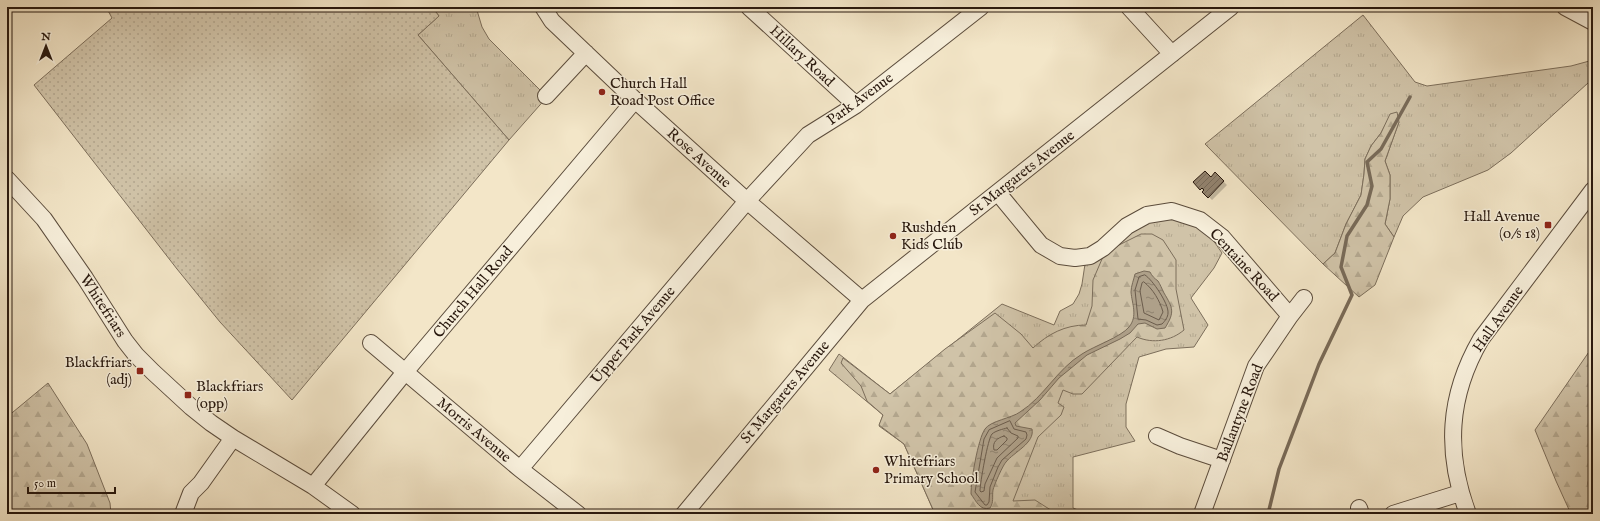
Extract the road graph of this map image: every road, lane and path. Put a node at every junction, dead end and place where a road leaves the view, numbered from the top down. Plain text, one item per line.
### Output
1 (543, 7) edge
2 (749, 7) edge
3 (981, 7) edge
4 (1129, 7) edge
5 (1231, 7) edge
6 (1565, 7) edge
7 (1593, 22) edge
8 (586, 53) junction
9 (1172, 54) junction
10 (546, 96) dead end
11 (635, 100) junction
12 (856, 105) junction
13 (7, 178) edge
14 (1593, 190) edge
15 (998, 193) junction
16 (747, 201) junction
17 (1304, 298) dead end
18 (862, 300) junction
19 (1290, 316) junction
20 (371, 343) dead end
21 (405, 372) junction
22 (1157, 436) dead end
23 (233, 438) junction
24 (1222, 460) junction
25 (520, 469) junction
26 (313, 486) junction
27 (1460, 493) junction
28 (184, 514) edge
29 (352, 514) edge
30 (578, 514) edge
31 (684, 514) edge
32 (1202, 514) edge
33 (1393, 514) edge
34 (1468, 514) edge

1 - 8 street, Rose Avenue
2 - 12 street, Hillary Road
3 - 12 street, Park Avenue
4 - 9 street
5 - 9 street, St Margarets Avenue
6 - 7 street
8 - 10 street
8 - 11 street, Rose Avenue
9 - 15 street, St Margarets Avenue
11 - 16 street, Rose Avenue
11 - 21 street, Church Hall Road
12 - 16 street, Park Avenue
13 - 23 street, Whitefriars
14 - 27 street, Hall Avenue
15 - 18 street, St Margarets Avenue
15 - 19 street, Centaine Road
16 - 18 street, Rose Avenue
16 - 25 street, Upper Park Avenue
17 - 19 street, Ballantyne Road
18 - 31 street, St Margarets Avenue
19 - 24 street, Ballantyne Road
20 - 21 street, Morris Avenue
21 - 25 street, Morris Avenue
21 - 26 street, Church Hall Road
22 - 24 street
23 - 26 street, Whitefriars
23 - 28 street
24 - 32 street, Ballantyne Road
25 - 30 street, Morris Avenue
26 - 29 street, Whitefriars
27 - 33 street
27 - 34 street, Hall Avenue

